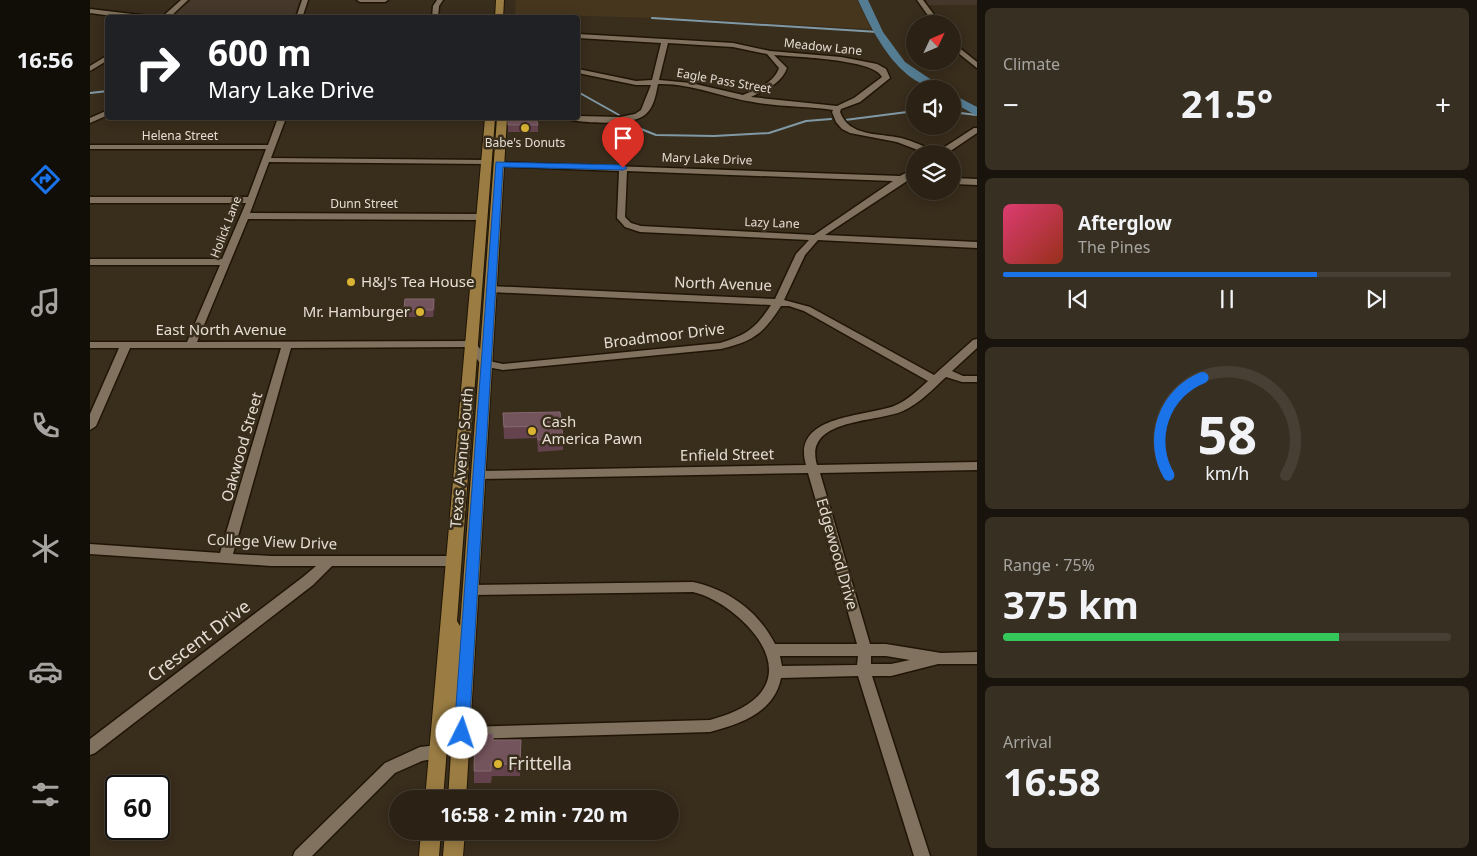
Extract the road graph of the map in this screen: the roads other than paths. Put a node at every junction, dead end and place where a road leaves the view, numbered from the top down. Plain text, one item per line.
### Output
1 (186, 0) edge
2 (305, 0) edge
3 (360, 0) edge
4 (385, 0) edge
5 (440, 0) edge
6 (500, 0) edge
7 (920, 0) edge
8 (90, 11) edge
9 (124, 15) edge
10 (168, 15) edge
11 (300, 15) edge
12 (435, 15) edge
13 (499, 15) edge
14 (931, 15) edge
15 (580, 36) edge
16 (665, 41) junction
17 (961, 52) edge
18 (770, 53) junction
19 (105, 59) edge
20 (977, 66) edge
21 (90, 69) edge
22 (580, 72) edge
23 (654, 84) junction
24 (744, 98) junction
25 (838, 108) junction
26 (105, 114) edge
27 (580, 118) edge
28 (281, 120) edge
29 (490, 120) edge
30 (502, 120) edge
31 (90, 121) edge
32 (977, 130) edge
33 (912, 145) edge
34 (954, 145) edge
35 (90, 147) edge
36 (271, 147) junction
37 (266, 160) junction
38 (486, 162) junction
39 (499, 164) junction
40 (623, 168) junction
41 (906, 176) edge
42 (902, 179) junction
43 (906, 179) edge
44 (961, 181) edge
45 (977, 182) edge
46 (90, 200) edge
47 (250, 200) junction
48 (495, 207) junction
49 (245, 216) junction
50 (482, 217) junction
51 (815, 238) junction
52 (977, 245) edge
53 (90, 262) edge
54 (226, 262) junction
55 (490, 289) junction
56 (779, 301) junction
57 (977, 342) edge
58 (192, 344) junction
59 (287, 344) junction
60 (471, 344) junction
61 (90, 345) edge
62 (126, 345) junction
63 (486, 364) junction
64 (940, 376) junction
65 (977, 379) edge
66 (90, 426) edge
67 (977, 466) edge
68 (811, 468) junction
69 (478, 476) junction
70 (90, 549) edge
71 (225, 558) junction
72 (328, 561) junction
73 (453, 561) junction
74 (470, 590) junction
75 (448, 622) junction
76 (760, 630) junction
77 (800, 650) junction
78 (865, 650) junction
79 (977, 658) edge
80 (941, 659) junction
81 (774, 661) junction
82 (863, 670) junction
83 (462, 733) junction
84 (90, 748) edge
85 (438, 752) junction
86 (435, 790) edge
87 (458, 790) edge
88 (430, 840) edge
89 (454, 840) edge
90 (301, 856) edge
91 (429, 856) edge
92 (453, 856) edge
93 (922, 856) edge

1 - 10 street
2 - 11 street
3 - 4 street
5 - 12 street
6 - 13 main road
7 - 14 street
8 - 9 street
15 - 16 street, Meadow Lane
16 - 18 street, Meadow Lane
16 - 23 street
17 - 20 street
18 - 24 street
18 - 25 street, Meadow Lane
19 - 21 street
22 - 23 street, Eagle Pass Street
23 - 24 street, Eagle Pass Street
23 - 27 street
24 - 25 street, Eagle Pass Street
25 - 33 street
26 - 31 street
28 - 36 street, Holick Lane
29 - 38 main road, Texas Avenue South
30 - 39 main road, Texas Avenue South
32 - 34 street
35 - 36 street, Helena Street
36 - 37 street, Holick Lane
37 - 38 street
37 - 47 street, Holick Lane
38 - 48 main road
38 - 50 main road, Texas Avenue South
39 - 40 street, Mary Lake Drive
39 - 48 main road, Texas Avenue South
40 - 42 street, Mary Lake Drive
40 - 51 street, Lazy Lane
41 - 42 street, Broadmoor Drive
42 - 43 street, Mary Lake Drive
42 - 51 street, Broadmoor Drive
44 - 45 street
46 - 47 street
47 - 49 street, Holick Lane
48 - 55 main road, Texas Avenue South
49 - 50 street, Dunn Street
49 - 54 street, Holick Lane
50 - 60 main road, Texas Avenue South
51 - 52 street, Lazy Lane
51 - 56 street, Broadmoor Drive
53 - 54 street
54 - 58 street, Holick Lane
55 - 56 street, North Avenue
55 - 63 main road, Texas Avenue South
56 - 63 street, Broadmoor Drive
56 - 64 street, North Avenue
57 - 64 street, Edgewood Drive
58 - 59 street, East North Avenue
58 - 62 street, East North Avenue
59 - 60 street, East North Avenue
59 - 71 street, Oakwood Street
60 - 63 street
60 - 73 main road, Texas Avenue South
61 - 62 street, East North Avenue
62 - 66 street
63 - 69 main road, Texas Avenue South
64 - 65 street, North Avenue
64 - 68 street, Edgewood Drive
67 - 68 street, Enfield Street
68 - 69 street, Enfield Street
68 - 78 street, Edgewood Drive
69 - 74 main road, Texas Avenue South
70 - 71 street, College View Drive
71 - 72 street, College View Drive
72 - 73 street, College View Drive
72 - 84 street, Crescent Drive
73 - 75 main road, Texas Avenue South
74 - 76 street
74 - 83 main road, Texas Avenue South
75 - 83 main road
75 - 85 main road, Texas Avenue South
76 - 77 street
76 - 81 street
77 - 78 street
77 - 81 street
78 - 80 street
78 - 82 street, Edgewood Drive
79 - 80 street
80 - 82 street
81 - 82 street
81 - 83 street
82 - 93 street, Edgewood Drive
83 - 87 main road, Texas Avenue South
85 - 86 main road, Texas Avenue South
85 - 90 street
88 - 91 main road
89 - 92 main road

